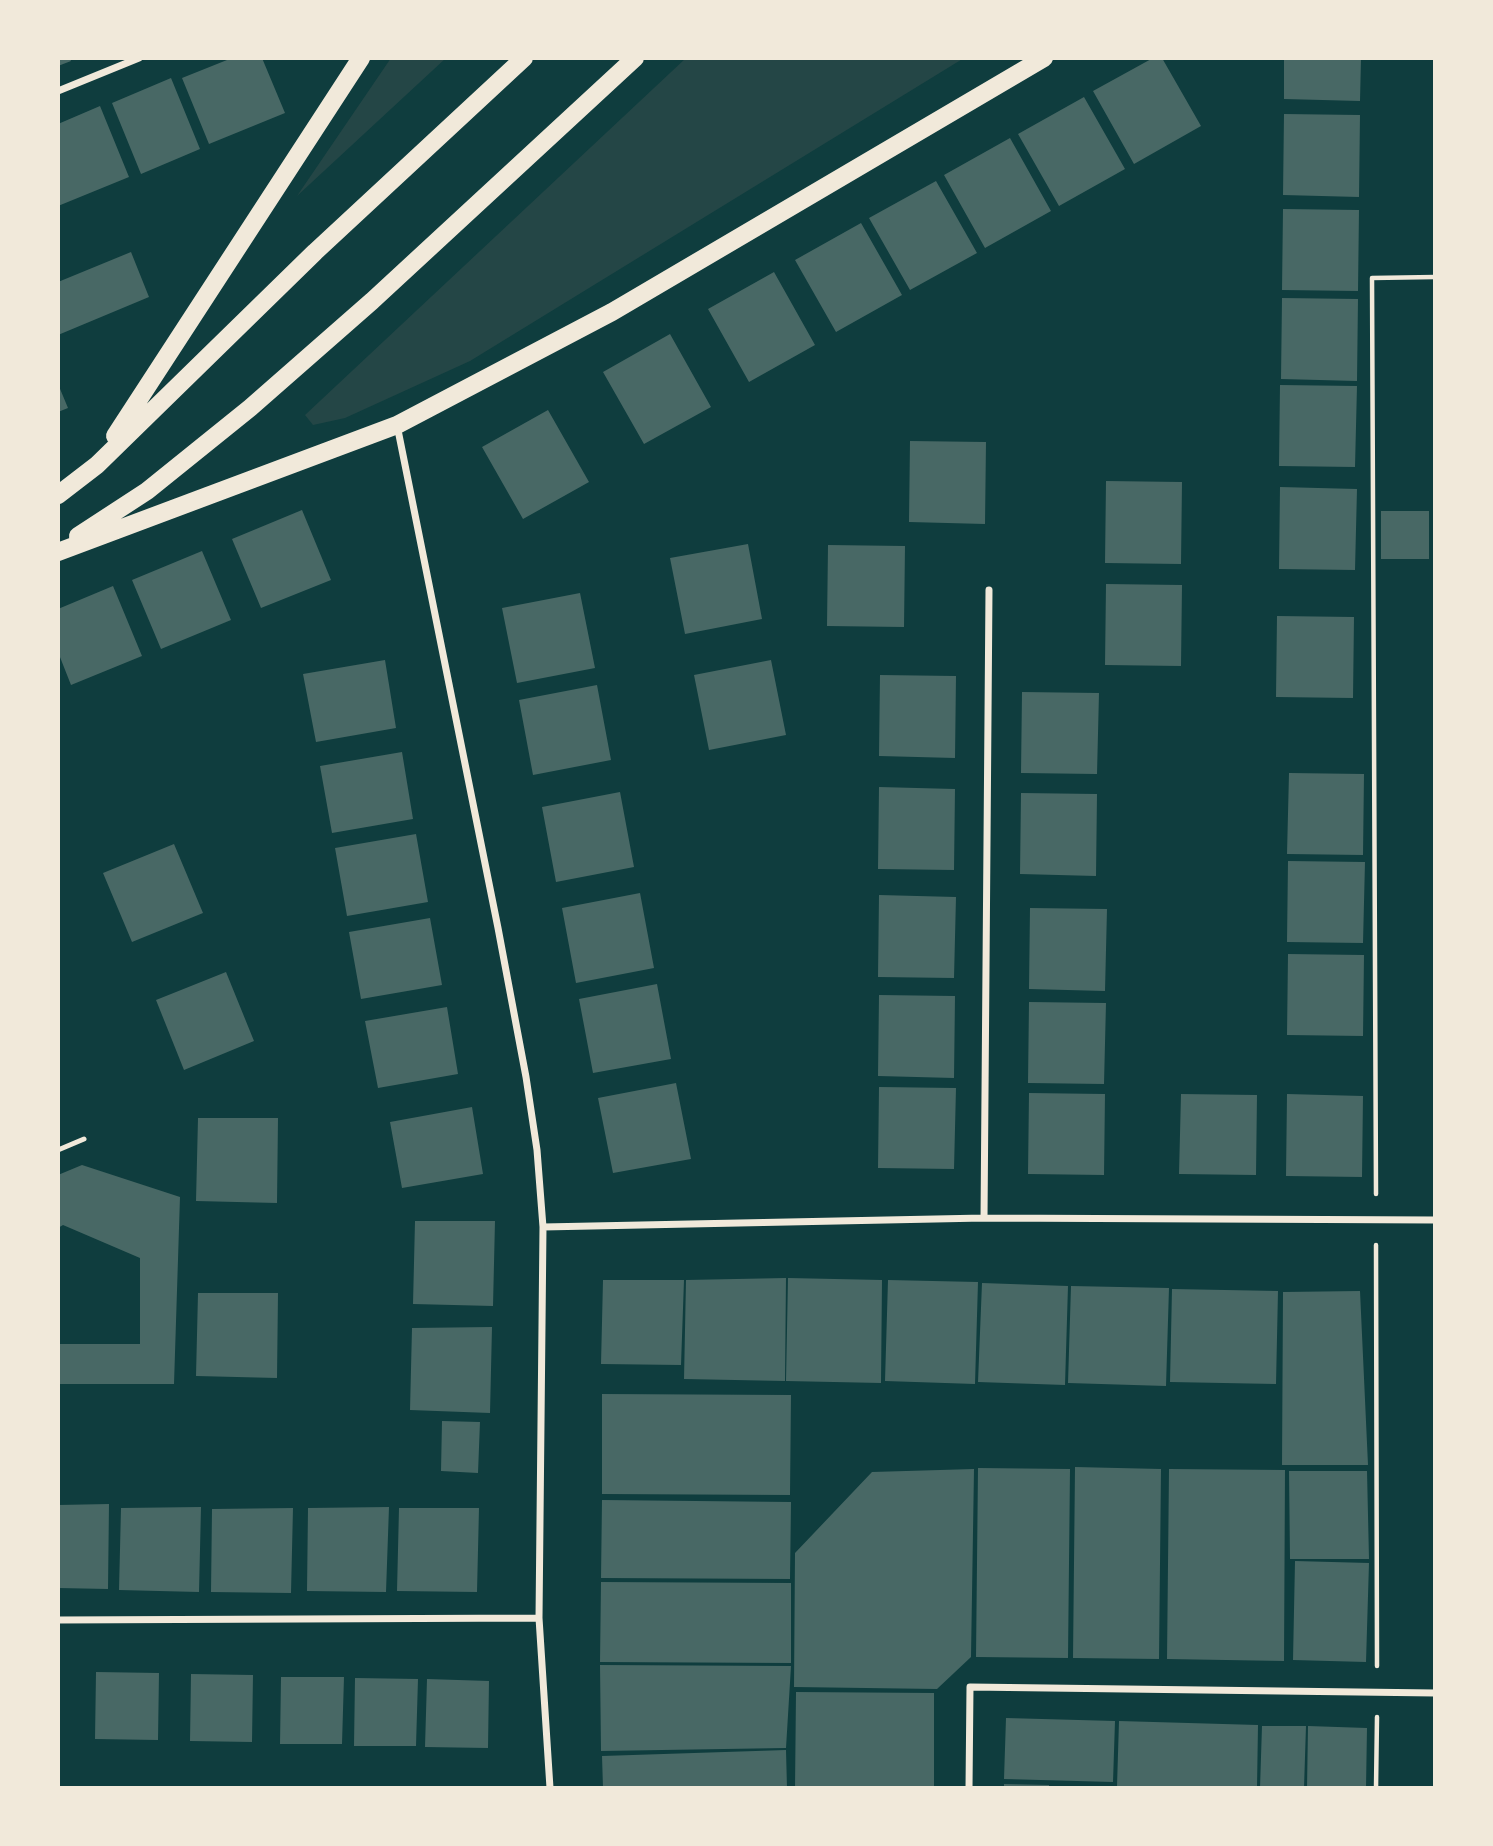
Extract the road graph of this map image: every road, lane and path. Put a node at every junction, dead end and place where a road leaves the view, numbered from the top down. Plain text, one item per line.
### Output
1 (139, 58) edge
2 (361, 58) edge
3 (524, 58) edge
4 (635, 58) edge
5 (1044, 58) edge
6 (58, 90) edge
7 (1435, 277) edge
8 (397, 425) junction
9 (97, 465) junction
10 (58, 495) edge
11 (58, 551) edge
12 (989, 590) dead end
13 (84, 1139) dead end
14 (58, 1150) edge
15 (984, 1218) junction
16 (1376, 1220) junction
17 (1435, 1220) edge
18 (543, 1227) junction
19 (538, 1618) junction
20 (58, 1620) edge
21 (1377, 1693) junction
22 (1435, 1693) edge
23 (550, 1788) edge
24 (969, 1788) edge
25 (1376, 1788) edge

1 - 6 street
2 - 9 main road
3 - 9 main road
4 - 11 main road
5 - 8 main road
7 - 16 path
8 - 11 main road
8 - 18 street
9 - 10 main road
12 - 15 street
13 - 14 lane
15 - 16 street
15 - 18 street
16 - 17 street
16 - 21 path
18 - 19 street
19 - 20 street
19 - 23 street
21 - 22 street
21 - 24 street
21 - 25 path

